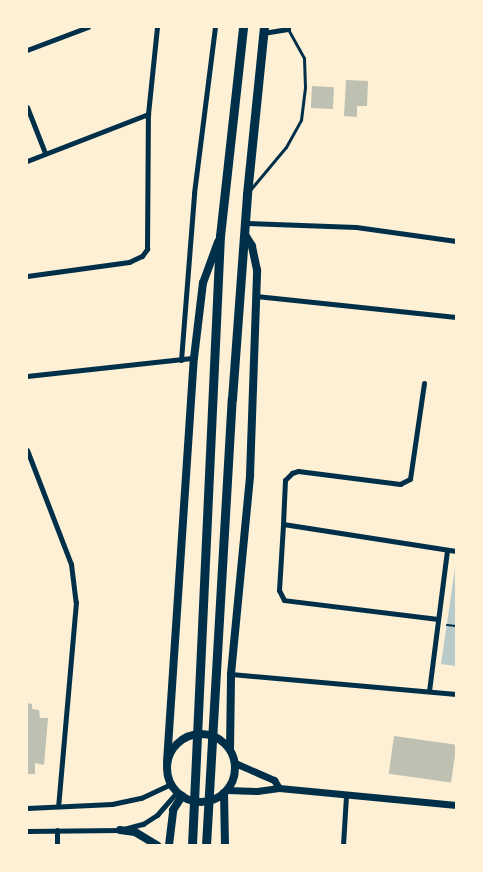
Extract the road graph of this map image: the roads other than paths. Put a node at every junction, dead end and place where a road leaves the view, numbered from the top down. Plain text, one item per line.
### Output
1 (88, 27) edge
2 (157, 27) edge
3 (215, 27) edge
4 (243, 27) edge
5 (288, 28) edge
6 (263, 30) edge
7 (27, 50) edge
8 (27, 107) edge
9 (148, 114) junction
10 (45, 153) junction
11 (27, 161) edge
12 (247, 194) junction
13 (246, 223) junction
14 (220, 236) junction
15 (246, 236) junction
16 (456, 241) edge
17 (27, 276) edge
18 (256, 296) junction
19 (456, 317) edge
20 (194, 358) junction
21 (181, 360) junction
22 (27, 376) edge
23 (424, 383) dead end
24 (27, 450) edge
25 (283, 524) junction
26 (447, 550) junction
27 (456, 551) edge
28 (438, 619) junction
29 (231, 674) junction
30 (429, 691) junction
31 (456, 694) edge
32 (230, 749) junction
33 (167, 762) junction
34 (235, 763) junction
35 (171, 784) junction
36 (279, 788) junction
37 (226, 791) junction
38 (180, 794) junction
39 (346, 796) junction
40 (456, 805) edge
41 (58, 806) junction
42 (27, 808) edge
43 (57, 830) junction
44 (120, 830) junction
45 (27, 831) edge
46 (57, 845) edge
47 (157, 845) edge
48 (169, 845) edge
49 (192, 845) edge
50 (206, 845) edge
51 (225, 845) edge
52 (343, 845) edge

1 - 7 street
2 - 9 street
3 - 21 street
4 - 14 highway
5 - 6 street
5 - 12 lane
6 - 12 highway
8 - 10 street
9 - 10 street
9 - 17 street
10 - 11 street
12 - 13 highway
13 - 15 highway
13 - 16 street
14 - 20 main road
14 - 49 highway
15 - 18 main road
15 - 50 highway
18 - 19 street
18 - 29 main road
20 - 21 street
20 - 33 main road
21 - 22 street
23 - 25 street
24 - 41 street
25 - 26 street
25 - 28 street
26 - 27 street
26 - 28 street
28 - 30 street
29 - 30 street
29 - 32 main road
30 - 31 street
32 - 33 main road
32 - 34 main road
33 - 35 main road
34 - 36 street
34 - 37 main road
35 - 38 main road
35 - 41 street
36 - 37 street
36 - 39 street
37 - 38 main road
37 - 51 main road
38 - 44 street
38 - 48 main road
39 - 40 street
39 - 52 street
41 - 42 street
43 - 44 street
43 - 45 street
43 - 46 street
44 - 47 main road

